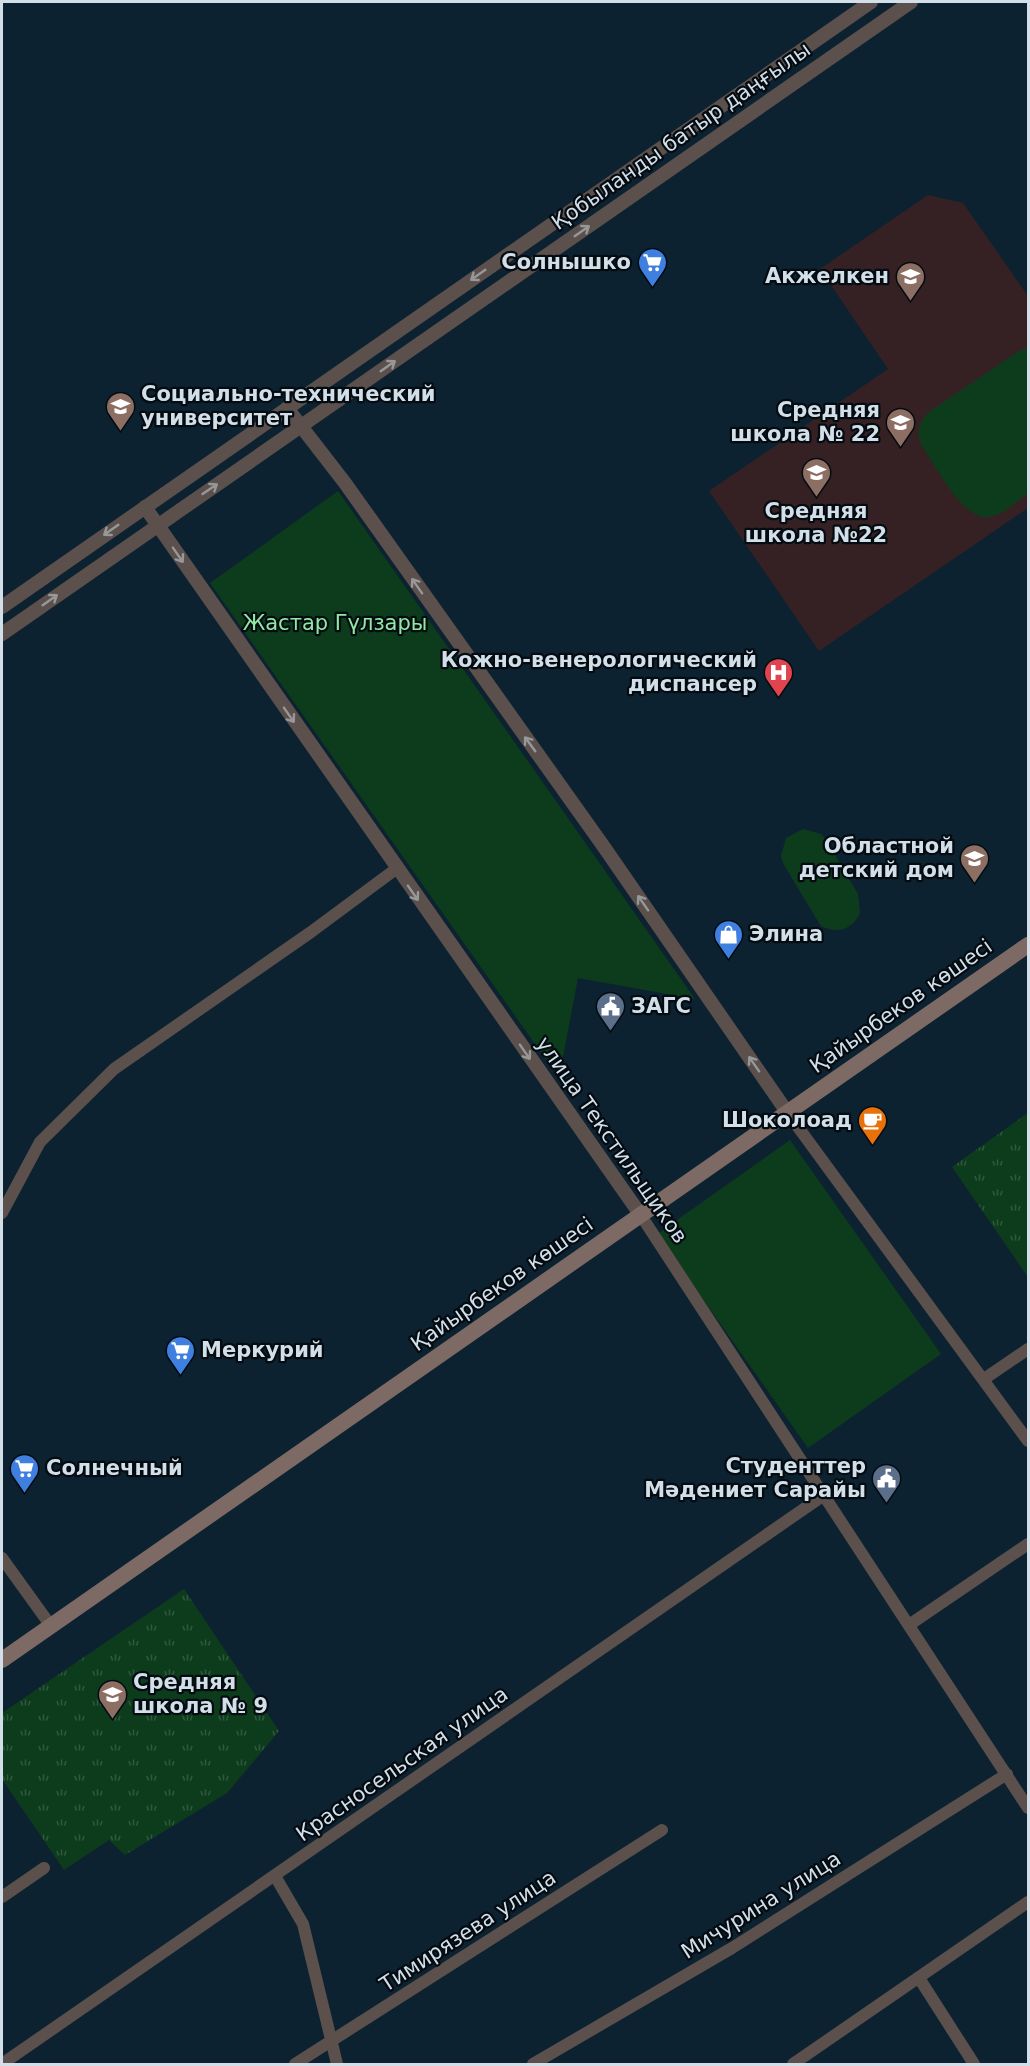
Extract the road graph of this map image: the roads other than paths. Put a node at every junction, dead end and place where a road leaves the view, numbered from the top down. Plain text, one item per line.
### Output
1 (871, 2) edge
2 (910, 2) edge
3 (286, 408) junction
4 (302, 427) junction
5 (145, 507) junction
6 (158, 525) junction
7 (2, 607) edge
8 (2, 634) edge
9 (396, 869) junction
10 (1029, 945) edge
11 (787, 1112) junction
12 (2, 1213) edge
13 (640, 1214) junction
14 (1029, 1349) edge
15 (984, 1379) junction
16 (1029, 1441) edge
17 (824, 1495) junction
18 (1029, 1544) edge
19 (2, 1558) edge
20 (909, 1625) junction
21 (51, 1626) junction
22 (2, 1660) edge
23 (1007, 1774) junction
24 (1029, 1808) edge
25 (662, 1830) dead end
26 (44, 1868) dead end
27 (275, 1876) junction
28 (2, 1897) edge
29 (1029, 1902) edge
30 (919, 1978) junction
31 (331, 2042) junction
32 (2, 2064) edge
33 (295, 2064) edge
34 (337, 2064) edge
35 (532, 2064) edge
36 (793, 2064) edge
37 (974, 2064) edge

1 -> 3 street, Қобыланды батыр даңғылы
4 -> 2 street, Қобыланды батыр даңғылы
3 - 4 street
3 - 5 street, Қобыланды батыр даңғылы
6 -> 4 street, Қобыланды батыр даңғылы
11 -> 4 street
5 - 6 street, улица Текстильщиков
5 -> 7 street, Қобыланды батыр даңғылы
8 -> 6 street, Қобыланды батыр даңғылы
6 -> 9 street, улица Текстильщиков
9 - 12 street
9 -> 13 street, улица Текстильщиков
10 - 11 main road, Қайырбеков көшесі
11 - 13 main road, Қайырбеков көшесі
11 - 15 street
13 - 17 street, улица Текстильщиков
13 - 21 main road, Қайырбеков көшесі
14 - 15 street
15 - 16 street
17 - 20 street, улица Текстильщиков
17 - 27 street, Красносельская улица
18 - 20 street
19 - 21 street
20 - 23 street, улица Текстильщиков
21 - 22 main road, Қайырбеков көшесі
23 - 24 street, улица Текстильщиков
23 - 35 street, Мичурина улица
25 - 31 street, Тимирязева улица
26 - 28 street
27 - 31 street
27 - 32 street, Красносельская улица
29 - 30 street
30 - 36 street
30 - 37 street
31 - 33 street, Тимирязева улица
31 - 34 street

